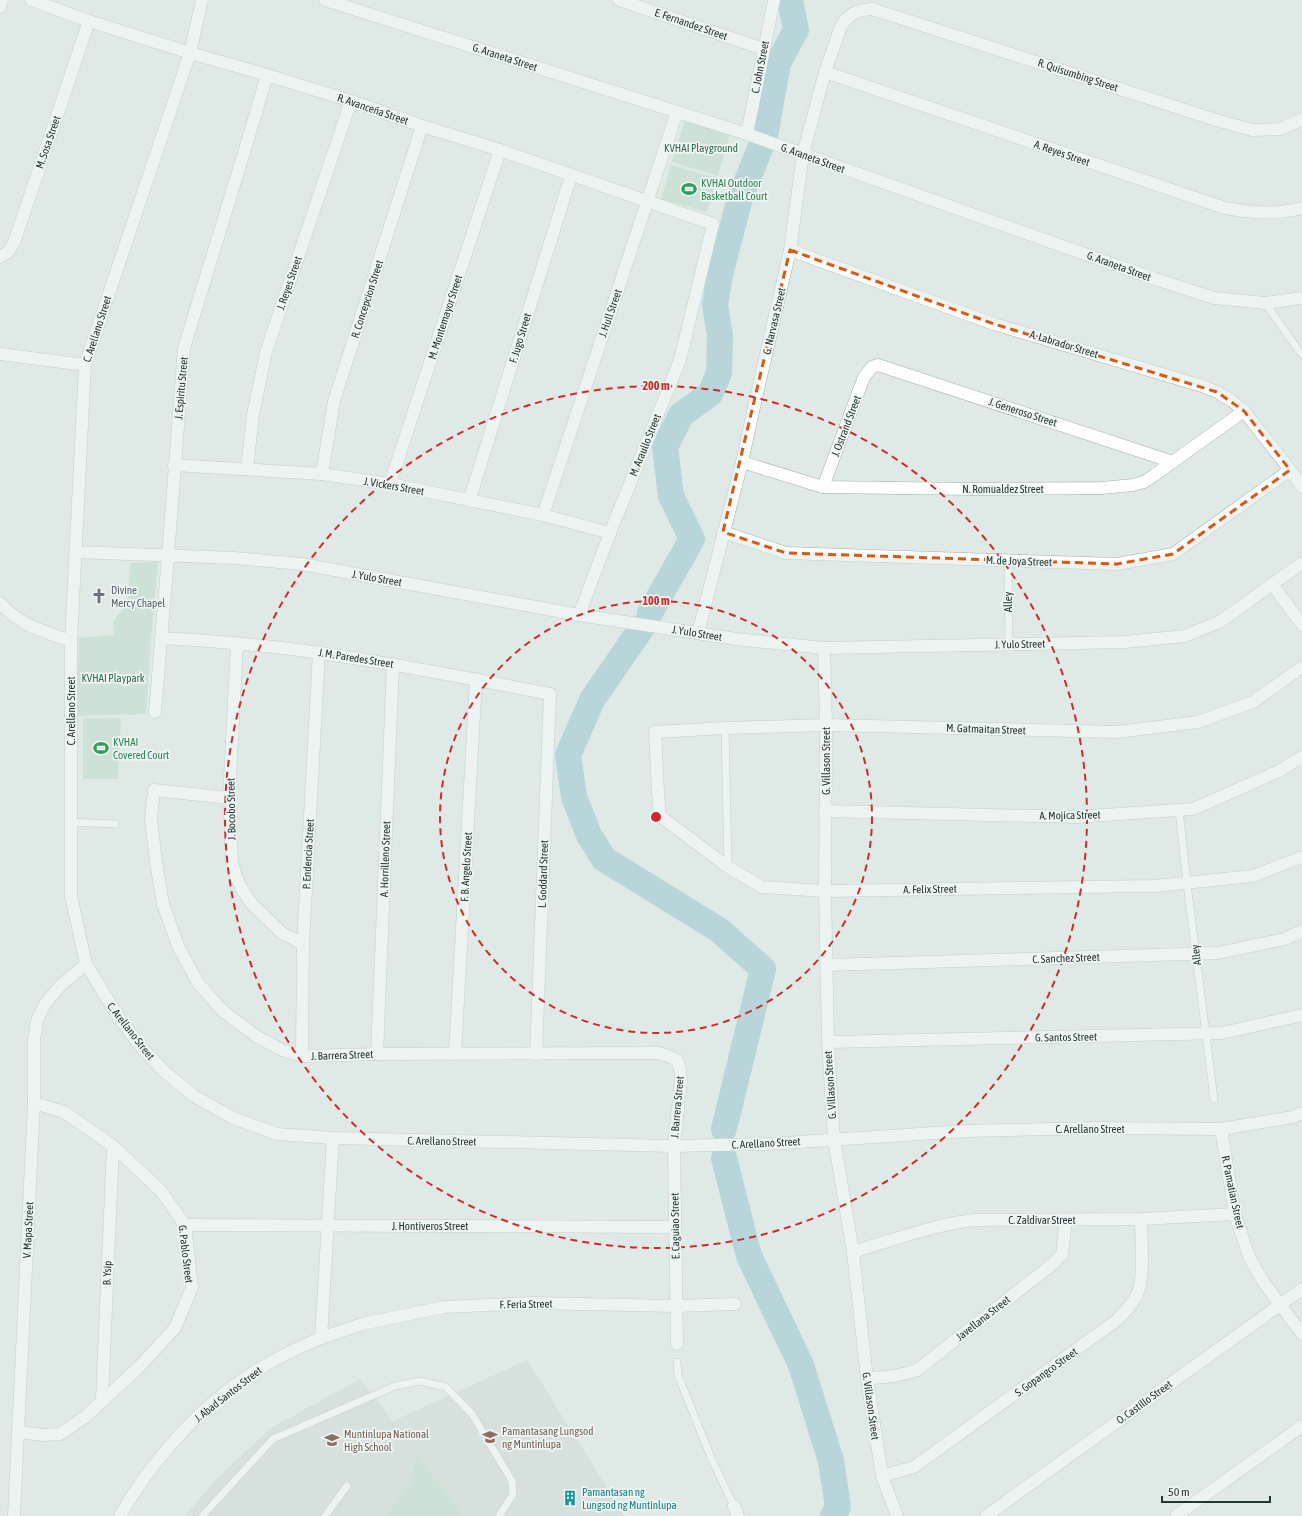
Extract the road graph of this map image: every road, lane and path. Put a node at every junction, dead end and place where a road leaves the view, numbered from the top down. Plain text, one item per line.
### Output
1 (2, 0) edge
2 (31, 0) edge
3 (202, 0) edge
4 (325, 0) edge
5 (619, 0) edge
6 (774, 0) edge
7 (0, 7) edge
8 (854, 13) joint
9 (89, 21) junction
10 (764, 49) junction
11 (190, 53) junction
12 (825, 72) junction
13 (267, 75) junction
14 (351, 102) junction
15 (677, 112) junction
16 (1302, 119) edge
17 (422, 126) junction
18 (747, 134) junction
19 (500, 150) junction
20 (803, 154) junction
21 (571, 176) junction
22 (648, 202) junction
23 (1302, 208) edge
24 (713, 224) joint
25 (790, 250) junction
26 (0, 258) edge
27 (1302, 298) edge
28 (1265, 303) junction
29 (0, 354) edge
30 (1302, 355) edge
31 (85, 365) junction
32 (872, 367) joint
33 (1244, 411) junction
34 (742, 462) junction
35 (1173, 462) junction
36 (174, 465) junction
37 (248, 469) junction
38 (1290, 470) junction
39 (322, 474) junction
40 (390, 484) junction
41 (823, 487) junction
42 (1302, 487) edge
43 (469, 500) junction
44 (543, 515) junction
45 (723, 532) junction
46 (610, 533) junction
47 (75, 552) junction
48 (168, 556) junction
49 (1008, 560) junction
50 (1302, 563) edge
51 (1272, 584) junction
52 (0, 603) edge
53 (579, 615) junction
54 (1302, 625) edge
55 (698, 633) junction
56 (161, 638) junction
57 (71, 641) junction
58 (237, 643) junction
59 (1009, 644) junction
60 (824, 648) junction
61 (320, 652) junction
62 (393, 664) junction
63 (1302, 667) edge
64 (476, 679) junction
65 (550, 694) joint
66 (155, 712) dead end
67 (826, 724) junction
68 (725, 728) junction
69 (655, 732) joint
70 (1302, 757) edge
71 (229, 798) junction
72 (1179, 810) junction
73 (825, 811) junction
74 (70, 822) junction
75 (115, 824) dead end
76 (1302, 857) edge
77 (728, 867) junction
78 (1187, 883) junction
79 (825, 891) junction
80 (1302, 931) edge
81 (303, 944) junction
82 (1196, 954) junction
83 (86, 964) junction
84 (827, 965) junction
85 (1302, 1015) edge
86 (1205, 1034) junction
87 (828, 1042) junction
88 (377, 1054) junction
89 (455, 1054) junction
90 (536, 1054) junction
91 (302, 1056) junction
92 (1214, 1099) dead end
93 (34, 1103) junction
94 (1302, 1113) edge
95 (1221, 1129) junction
96 (333, 1138) junction
97 (834, 1139) junction
98 (113, 1146) junction
99 (674, 1146) junction
100 (1235, 1214) junction
101 (1141, 1219) junction
102 (1066, 1220) junction
103 (185, 1225) junction
104 (328, 1225) junction
105 (674, 1227) junction
106 (852, 1252) junction
107 (1302, 1289) edge
108 (735, 1304) dead end
109 (1280, 1305) junction
110 (676, 1306) junction
111 (1302, 1334) edge
112 (321, 1338) junction
113 (676, 1344) dead end
114 (676, 1362) dead end
115 (867, 1378) junction
116 (102, 1400) junction
117 (1302, 1426) edge
118 (18, 1432) junction
119 (882, 1476) junction
120 (347, 1486) dead end
121 (736, 1511) edge
122 (14, 1516) edge
123 (120, 1516) edge
124 (202, 1516) edge
125 (325, 1516) edge
126 (499, 1516) edge
127 (897, 1516) edge
128 (986, 1516) edge
129 (1176, 1516) edge

1 - 7 street
2 - 9 street, R. Avanceña Street
3 - 11 street, C. Arellano Street
4 - 15 street, G. Araneta Street
5 - 10 street, E. Fernandez Street
6 - 10 street, C. John Street
8 - 12 street, G. Narvasa Street
8 - 16 street, R. Quisumbing Street
9 - 11 street, R. Avanceña Street
9 - 26 street, M. Sosa Street
10 - 18 street, C. John Street
11 - 13 street, R. Avanceña Street
11 - 31 street, C. Arellano Street
12 - 20 street, G. Narvasa Street
12 - 23 street, A. Reyes Street
13 - 14 street, R. Avanceña Street
13 - 36 street, J. Espiritu Street
14 - 17 street, R. Avanceña Street
14 - 37 street, J. Reyes Street
15 - 18 street, G. Araneta Street
15 - 22 street, J. Hull Street
17 - 19 street, R. Avanceña Street
17 - 39 street, R. Concepcion Street
18 - 20 street, G. Araneta Street
19 - 21 street, R. Avanceña Street
19 - 40 street, M. Montemayor Street
20 - 25 street, G. Narvasa Street
20 - 28 street, G. Araneta Street
21 - 22 street, R. Avanceña Street
21 - 43 street, F. Jugo Street
22 - 24 street, R. Avanceña Street
22 - 44 street, J. Hull Street
24 - 46 street, M. Araullo Street
25 - 33 street, A. Labrador Street
25 - 34 street, G. Narvasa Street
27 - 28 street, G. Araneta Street
28 - 30 lane
29 - 31 street
31 - 47 street, C. Arellano Street
32 - 35 street, J. Generoso Street
32 - 41 street, J. Ostrand Street
33 - 35 street, N. Romualdez Street
33 - 38 street, A. Labrador Street
34 - 41 street, N. Romualdez Street
34 - 45 street, G. Narvasa Street
35 - 41 street, N. Romualdez Street
36 - 37 street, J. Vickers Street
36 - 48 street, J. Espiritu Street
37 - 39 street, J. Vickers Street
38 - 42 street, A. Labrador Street
38 - 49 street, M. de Joya Street
39 - 40 street, J. Vickers Street
40 - 43 street, J. Vickers Street
43 - 44 street, J. Vickers Street
44 - 46 street, J. Vickers Street
45 - 49 street, M. de Joya Street
45 - 55 street, G. Narvasa Street
46 - 53 street, M. Araullo Street
47 - 48 street, J. Yulo Street
47 - 57 street, C. Arellano Street
48 - 53 street, J. Yulo Street
48 - 56 street, J. Espiritu Street
49 - 59 lane, Alley
50 - 51 street, J. Yulo Street
51 - 54 street
51 - 59 street, J. Yulo Street
52 - 57 street
53 - 55 street, J. Yulo Street
55 - 60 street, J. Yulo Street
56 - 58 street, J. M. Paredes Street
56 - 66 street, J. Espiritu Street
57 - 74 street, C. Arellano Street
58 - 61 street, J. M. Paredes Street
58 - 71 street, J. Bocobo Street
59 - 60 street, J. Yulo Street
60 - 67 street, G. Villason Street
61 - 62 street, J. M. Paredes Street
61 - 81 street, P. Endencia Street
62 - 64 street, J. M. Paredes Street
62 - 88 street, A. Horrilleno Street
63 - 67 street, M. Gatmaitan Street
64 - 65 street, J. M. Paredes Street
64 - 89 street, F. B. Angelo Street
65 - 90 street, L. Goddard Street
67 - 68 street, M. Gatmaitan Street
67 - 73 street, G. Villason Street
68 - 69 street, M. Gatmaitan Street
68 - 77 lane
69 - 77 street, A. Felix Street
70 - 72 street, A. Mojica Street
71 - 81 street, J. Bocobo Street
71 - 91 street, J. Barrera Street
72 - 73 street, A. Mojica Street
72 - 78 lane, Alley
73 - 79 street, G. Villason Street
74 - 75 lane
74 - 83 street, C. Arellano Street
76 - 78 street, A. Felix Street
77 - 79 street, A. Felix Street
78 - 79 street, A. Felix Street
78 - 82 lane, Alley
79 - 84 street, G. Villason Street
80 - 82 street, C. Sanchez Street
81 - 91 street, P. Endencia Street
82 - 84 street, C. Sanchez Street
82 - 86 lane, Alley
83 - 93 street, V. Mapa Street
83 - 96 street, C. Arellano Street
84 - 87 street, G. Villason Street
85 - 86 street, G. Santos Street
86 - 87 street, G. Santos Street
86 - 92 lane, Alley
87 - 97 street, G. Villason Street
88 - 89 street, J. Barrera Street
88 - 91 street, J. Barrera Street
89 - 90 street, J. Barrera Street
90 - 99 street, J. Barrera Street
93 - 98 street, G. Pablo Street
93 - 118 street, V. Mapa Street
94 - 95 street, C. Arellano Street
95 - 97 street, C. Arellano Street
95 - 100 street, R. Pamatian Street
96 - 99 street, C. Arellano Street
96 - 104 street
97 - 99 street, C. Arellano Street
97 - 106 street, G. Villason Street
98 - 103 street, G. Pablo Street
98 - 116 street, B. Ysip
99 - 105 street, E. Caguiao Street
100 - 101 street, C. Zaldivar Street
100 - 109 street, R. Pamatian Street
101 - 102 street, C. Zaldivar Street
101 - 119 street, S. Gopangco Street
102 - 106 street, C. Zaldivar Street
102 - 115 street, Javellana Street
103 - 104 street, J. Hontiveros Street
103 - 116 street, G. Pablo Street
104 - 105 street, J. Hontiveros Street
104 - 112 street
105 - 110 street, E. Caguiao Street
106 - 115 street, G. Villason Street
107 - 109 street, O. Castillo Street
108 - 110 street, F. Feria Street
109 - 111 street, R. Pamatian Street
109 - 128 street, O. Castillo Street
110 - 112 street, F. Feria Street
110 - 113 street, E. Caguiao Street
112 - 123 street, J. Abad Santos Street
114 - 121 lane
115 - 119 street, G. Villason Street
116 - 118 street, G. Pablo Street
117 - 129 street
118 - 122 street, V. Mapa Street
119 - 127 street, G. Villason Street
120 - 125 lane
124 - 126 lane

